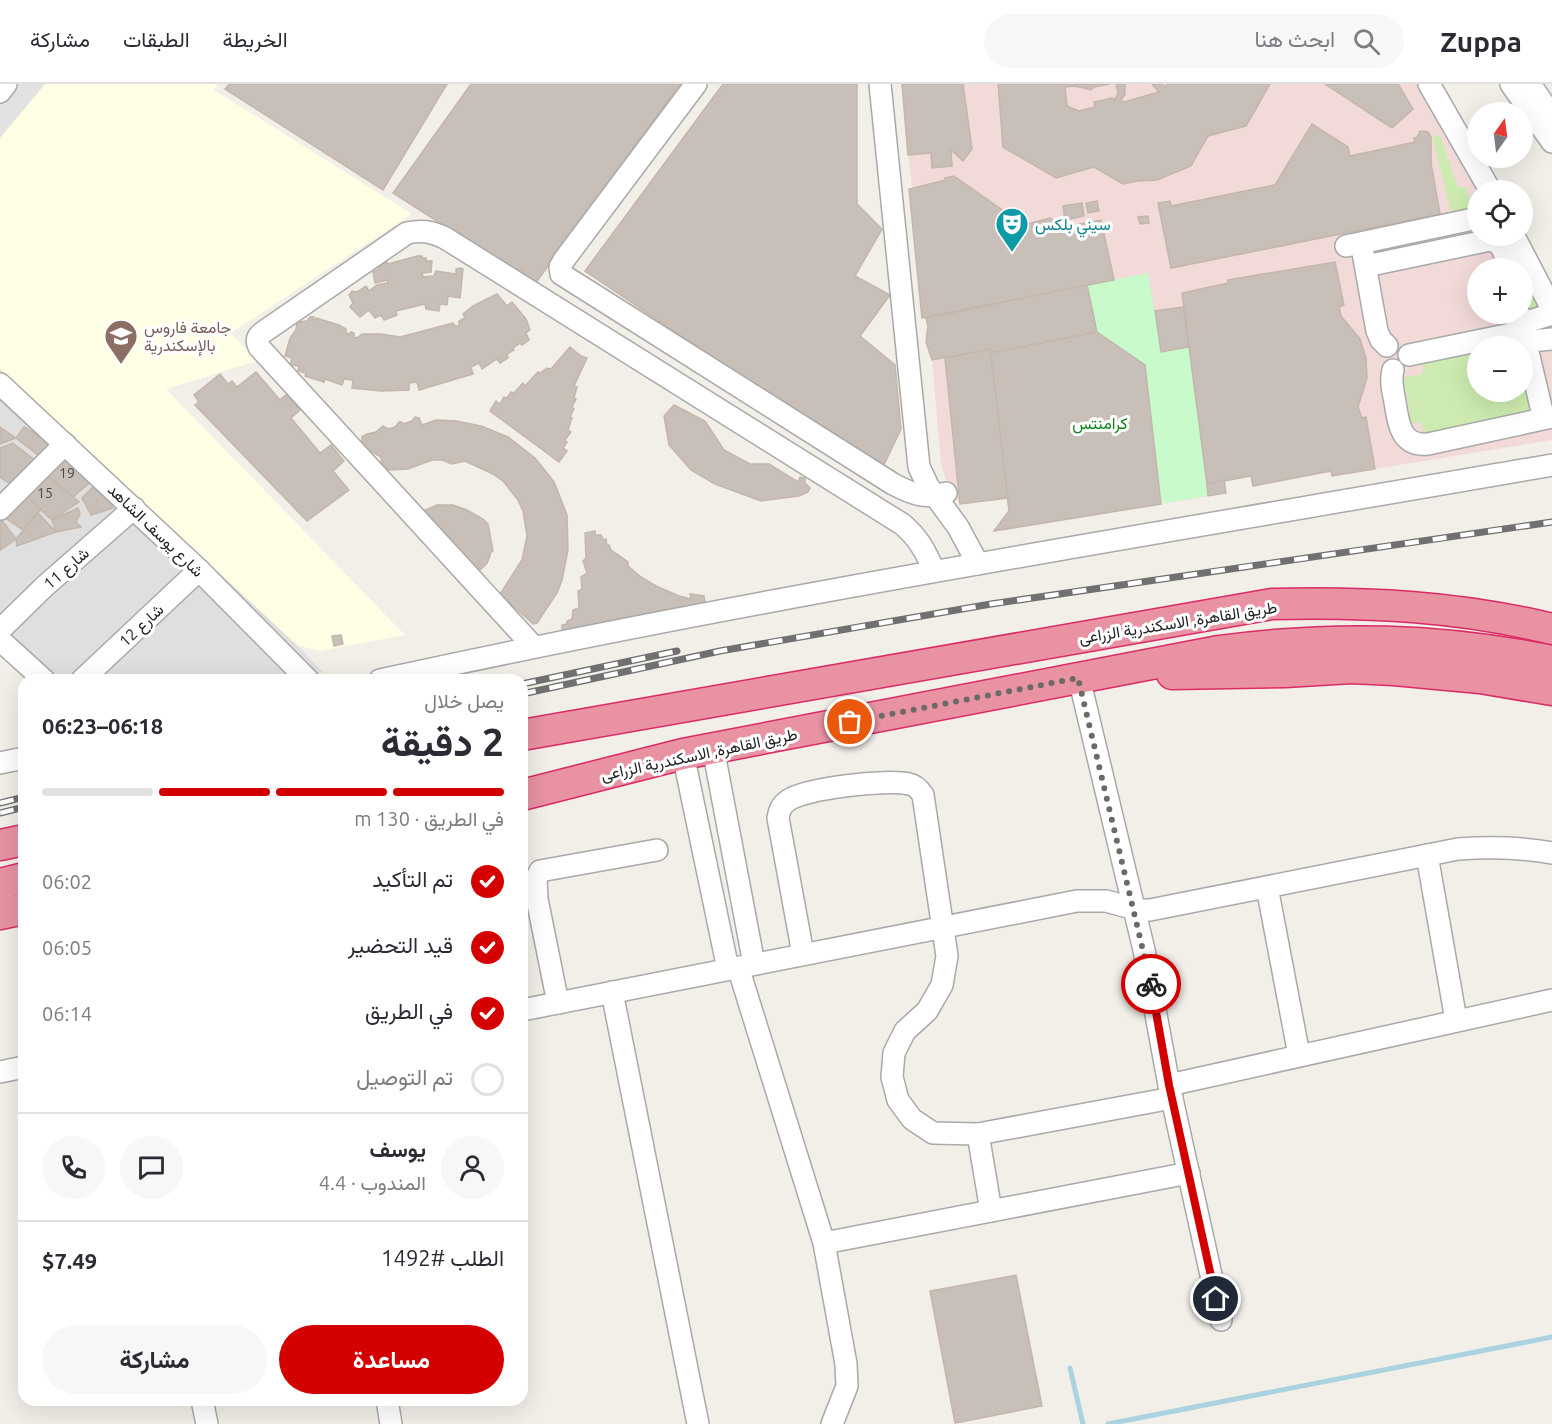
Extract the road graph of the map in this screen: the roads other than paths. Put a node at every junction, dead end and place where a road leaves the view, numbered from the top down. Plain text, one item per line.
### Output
1 (6, 84) edge
2 (696, 84) edge
3 (880, 84) edge
4 (892, 84) edge
5 (1429, 84) edge
6 (1511, 84) edge
7 (1530, 84) edge
8 (0, 92) edge
9 (1552, 116) edge
10 (1552, 142) edge
11 (1484, 180) edge
12 (895, 182) junction
13 (1467, 220) edge
14 (1519, 246) edge
15 (1505, 258) edge
16 (1365, 266) junction
17 (1552, 309) edge
18 (1552, 314) edge
19 (1519, 328) edge
20 (1552, 339) edge
21 (1387, 346) junction
22 (1409, 355) junction
23 (1393, 370) junction
24 (1, 387) edge
25 (1546, 412) edge
26 (65, 444) junction
27 (1552, 465) edge
28 (940, 495) junction
29 (134, 508) junction
30 (0, 509) edge
31 (983, 563) junction
32 (200, 570) junction
33 (934, 571) junction
34 (1552, 628) edge
35 (0, 630) edge
36 (0, 640) edge
37 (533, 646) junction
38 (1552, 661) edge
39 (1109, 672) junction
40 (37, 674) edge
41 (88, 674) edge
42 (302, 674) edge
43 (407, 674) edge
44 (1078, 678) junction
45 (1552, 690) edge
46 (528, 734) edge
47 (713, 748) junction
48 (683, 754) junction
49 (18, 759) edge
50 (0, 763) edge
51 (528, 793) edge
52 (18, 841) edge
53 (0, 845) edge
54 (657, 850) dead end
55 (1552, 853) edge
56 (1427, 855) junction
57 (18, 880) edge
58 (0, 884) edge
59 (1267, 887) junction
60 (530, 900) edge
61 (1132, 908) junction
62 (18, 910) edge
63 (0, 914) edge
64 (944, 927) junction
65 (803, 954) junction
66 (740, 967) junction
67 (612, 992) junction
68 (1552, 1000) edge
69 (558, 1003) junction
70 (528, 1009) edge
71 (1456, 1020) junction
72 (1299, 1055) junction
73 (18, 1068) edge
74 (0, 1072) edge
75 (1171, 1091) junction
76 (978, 1134) junction
77 (1189, 1173) junction
78 (991, 1211) junction
79 (824, 1243) junction
80 (1221, 1320) dead end
81 (203, 1406) edge
82 (388, 1406) edge
83 (207, 1424) edge
84 (391, 1424) edge
85 (698, 1424) edge
86 (832, 1424) edge

1 - 8 street
2 - 28 street
3 - 12 street
4 - 12 street
5 - 11 street
6 - 10 street
7 - 9 street
12 - 28 street
13 - 16 street
14 - 17 street
15 - 16 street
16 - 21 street
18 - 19 street
19 - 20 street
19 - 22 street
19 - 25 street
21 - 22 street
21 - 23 street
22 - 23 street
23 - 25 street
24 - 26 street, شارع يوسف الشاهد
26 - 29 street, شارع يوسف الشاهد
26 - 30 street
27 - 31 street
28 - 31 street
29 - 32 street, شارع يوسف الشاهد
29 - 35 street, شارع 11
31 - 33 street
32 - 41 street, شارع 12
32 - 42 street, شارع يوسف الشاهد
33 - 37 street
33 - 37 street
34 - 46 highway, طريق القاهرة, الاسكندرية الزراعى
36 - 40 street
37 - 43 street
38 - 39 highway, طريق القاهرة, الاسكندرية الزراعى
39 - 44 highway, طريق القاهرة, الاسكندرية الزراعى
39 - 45 highway
44 - 47 highway, طريق القاهرة, الاسكندرية الزراعى
44 - 61 street
47 - 48 highway, طريق القاهرة, الاسكندرية الزراعى
47 - 66 street
48 - 51 highway, طريق القاهرة, الاسكندرية الزراعى
48 - 66 street
49 - 50 street
52 - 53 highway
54 - 60 street
55 - 56 street
56 - 59 street
56 - 71 street
57 - 58 highway
59 - 61 street
59 - 72 street
60 - 69 street
61 - 64 street
61 - 75 street
62 - 63 highway
64 - 65 street
64 - 65 street
64 - 76 street
65 - 66 street
66 - 67 street
66 - 79 street
67 - 69 street
67 - 85 street
68 - 71 street
69 - 70 street
71 - 72 street
72 - 75 street
73 - 74 street
75 - 76 street
75 - 77 street
76 - 78 street
77 - 78 street
77 - 80 street
78 - 79 street
79 - 86 street
81 - 83 street
82 - 84 street

